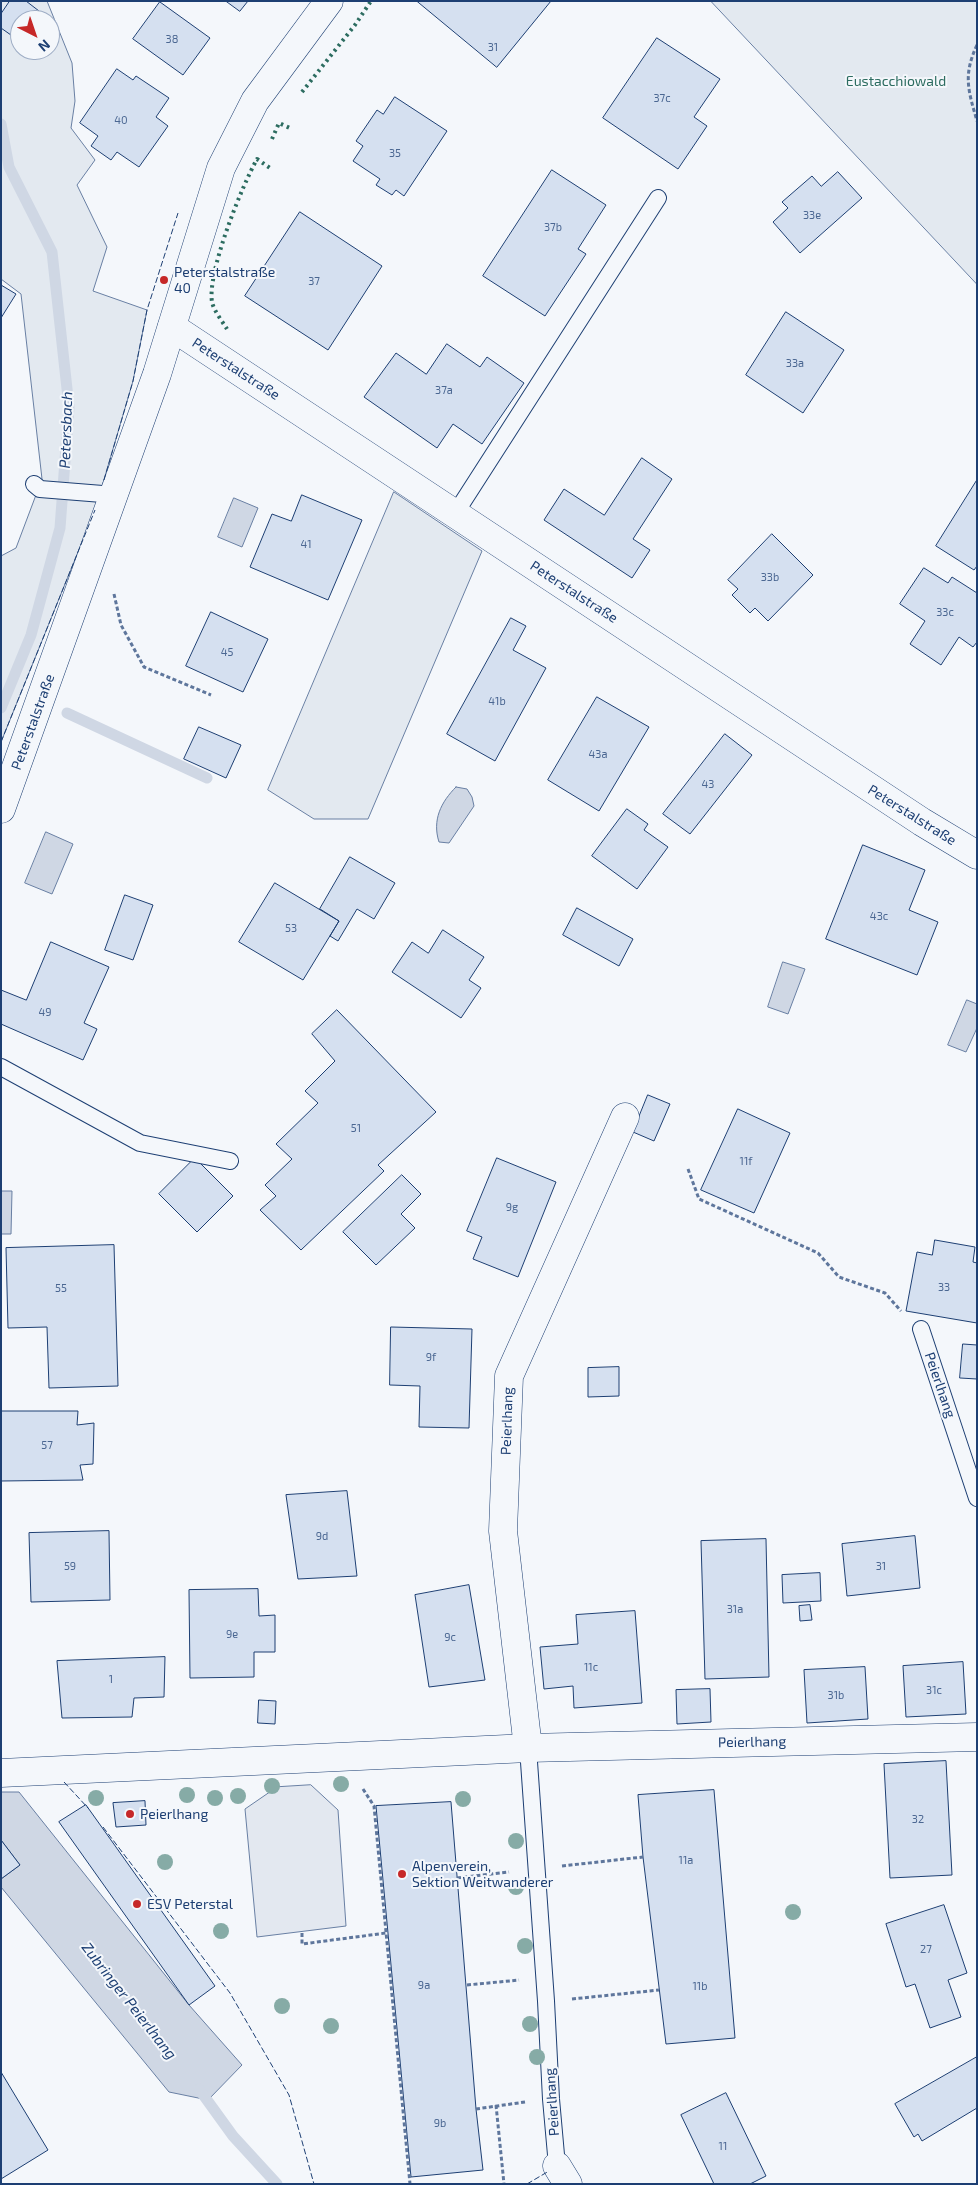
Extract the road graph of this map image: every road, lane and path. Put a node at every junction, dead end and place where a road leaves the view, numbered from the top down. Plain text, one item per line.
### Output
1 (329, 1) edge
2 (977, 44) edge
3 (977, 121) edge
4 (658, 198) dead end
5 (172, 327) junction
6 (34, 484) dead end
7 (115, 495) junction
8 (455, 514) junction
9 (113, 591) dead end
10 (210, 694) dead end
11 (1, 809) edge
12 (977, 855) edge
13 (1, 1067) edge
14 (625, 1117) dead end
15 (230, 1161) dead end
16 (688, 1169) dead end
17 (921, 1329) joint
18 (977, 1498) edge
19 (977, 1737) edge
20 (528, 1748) junction
21 (343, 1757) junction
22 (1, 1773) edge
23 (643, 1857) dead end
24 (537, 1868) junction
25 (458, 1878) dead end
26 (302, 1932) dead end
27 (386, 1933) junction
28 (544, 1977) junction
29 (467, 1985) dead end
30 (659, 1990) dead end
31 (546, 2001) junction
32 (476, 2109) dead end
33 (563, 2175) edge
34 (410, 2184) edge
35 (504, 2184) edge

1 - 5 street, Peterstalstraße
2 - 3 path
4 - 8 lane
5 - 7 street, Peterstalstraße
5 - 8 street, Peterstalstraße
6 - 7 lane
7 - 11 street, Peterstalstraße
8 - 12 street, Peterstalstraße
9 - 10 path
13 - 15 lane
14 - 20 street, Peierlhang
16 - 17 path
17 - 18 lane, Peierlhang
19 - 20 street, Peierlhang
20 - 21 street, Peierlhang
20 - 24 lane, Peierlhang
21 - 22 street, Peierlhang
21 - 27 path
23 - 24 path
24 - 25 path
24 - 28 lane, Peierlhang
26 - 27 path
27 - 34 path
28 - 29 path
28 - 31 lane, Peierlhang
30 - 31 path
31 - 33 lane, Peierlhang
32 - 35 path

